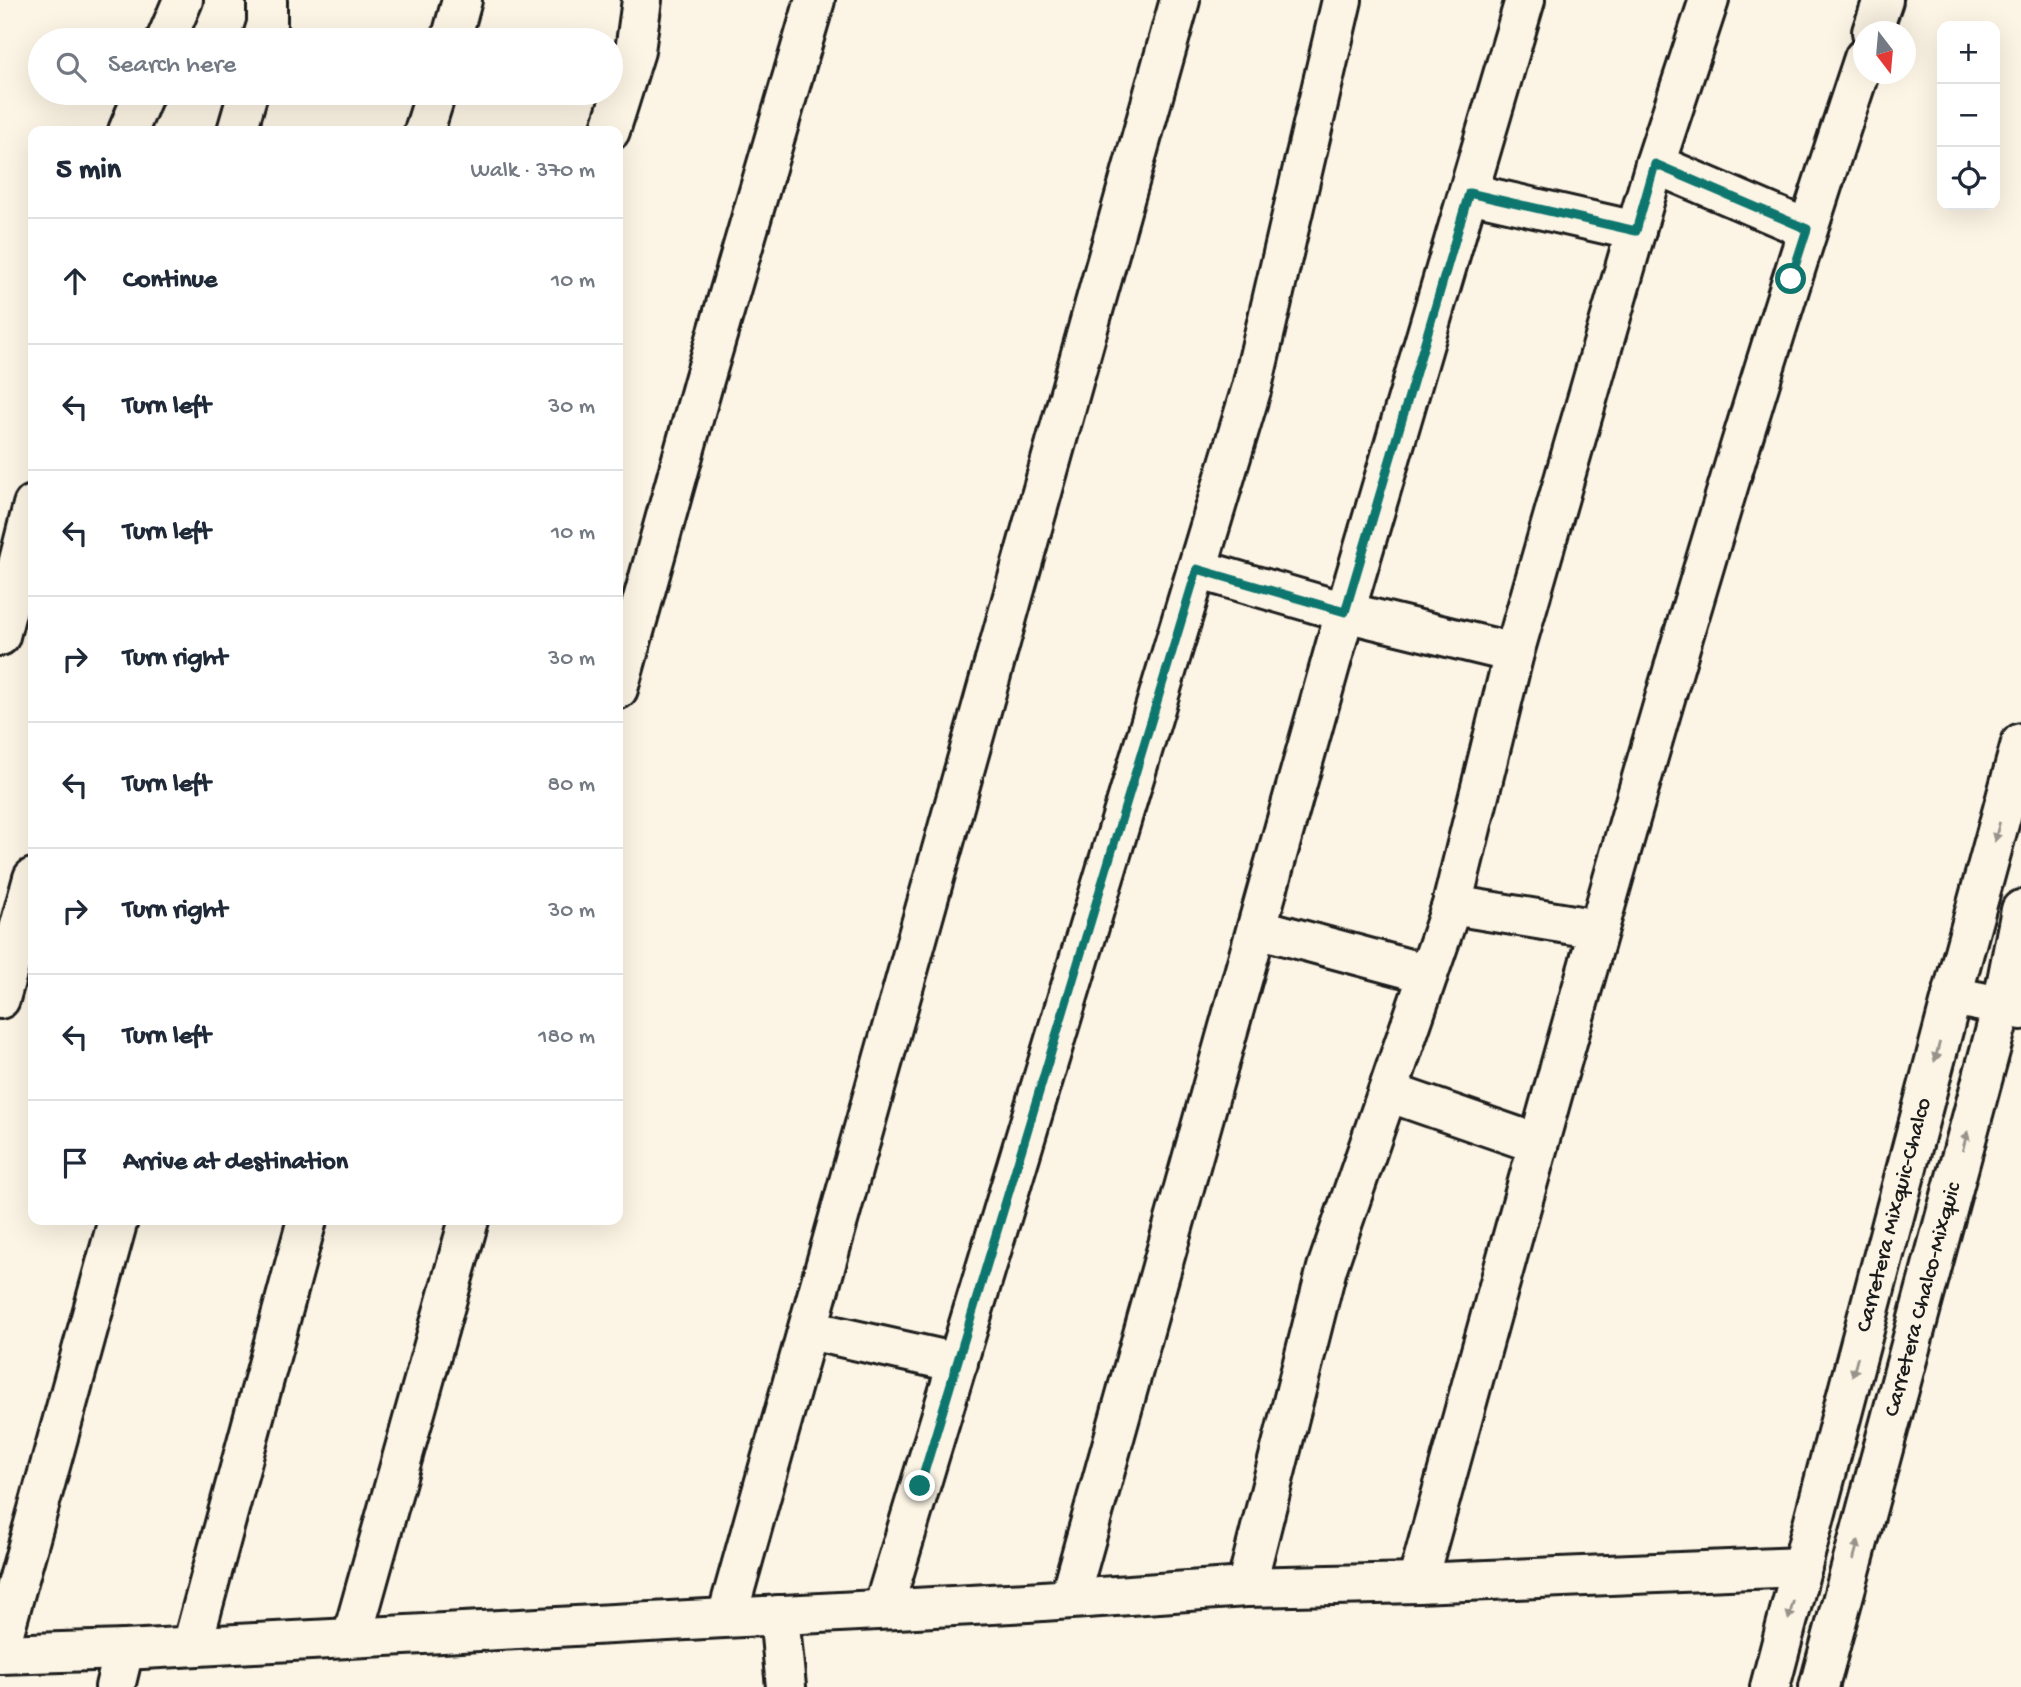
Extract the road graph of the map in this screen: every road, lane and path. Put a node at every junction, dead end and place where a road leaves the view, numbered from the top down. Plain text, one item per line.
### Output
1 (183, 0) edge
2 (267, 0) edge
3 (462, 0) edge
4 (642, 0) edge
5 (815, 0) edge
6 (1180, 0) edge
7 (1342, 0) edge
8 (1525, 0) edge
9 (1709, 0) edge
10 (1883, 0) edge
11 (1876, 21) edge
12 (171, 28) edge
13 (266, 28) edge
14 (454, 28) edge
15 (1855, 84) edge
16 (623, 89) edge
17 (139, 105) edge
18 (245, 105) edge
19 (433, 105) edge
20 (618, 105) edge
21 (130, 126) edge
22 (238, 126) edge
23 (426, 126) edge
24 (612, 126) edge
25 (1655, 164) junction
26 (1469, 193) junction
27 (1807, 229) junction
28 (1636, 231) junction
29 (28, 525) edge
30 (1197, 569) junction
31 (1345, 612) junction
32 (0, 636) edge
33 (1514, 653) junction
34 (623, 671) edge
35 (2021, 743) edge
36 (28, 896) edge
37 (1451, 905) junction
38 (2021, 910) edge
39 (1257, 928) junction
40 (1598, 929) junction
41 (1428, 974) junction
42 (1952, 996) junction
43 (0, 999) edge
44 (2011, 1008) edge
45 (1388, 1092) junction
46 (1538, 1144) junction
47 (117, 1225) edge
48 (306, 1225) edge
49 (468, 1225) edge
50 (809, 1330) junction
51 (958, 1363) junction
52 (1802, 1567) junction
53 (1417, 1583) junction
54 (1246, 1587) junction
55 (1069, 1599) junction
56 (883, 1609) junction
57 (779, 1615) junction
58 (727, 1618) junction
59 (352, 1637) junction
60 (192, 1646) junction
61 (0, 1647) edge
62 (124, 1650) junction
63 (0, 1654) edge
64 (115, 1687) edge
65 (786, 1687) edge
66 (1770, 1687) edge
67 (1819, 1687) edge

1 - 12 street
2 - 13 street
3 - 14 street
4 - 16 street
5 - 34 street
6 - 50 street
7 - 30 street
8 - 26 street
9 - 25 street
10 - 11 street
15 - 27 street
17 - 21 street
18 - 22 street
19 - 23 street
20 - 24 street
25 - 27 street
25 - 28 street
26 - 28 street
26 - 31 street
27 - 40 street
28 - 33 street
29 - 32 street
30 - 31 street
30 - 51 street
31 - 33 street
31 - 39 street
33 - 37 street
35 -> 42 street, Carretera Mixquic-Chalco
36 - 43 street
37 - 40 street
37 - 41 street
38 - 44 street, Carretera Chalco-Mixquic
39 - 41 street
39 - 55 street
40 - 46 street
41 - 45 street
42 - 44 street
42 -> 52 street, Carretera Mixquic-Chalco
67 -> 44 street, Carretera Chalco-Mixquic
45 - 46 street
45 - 54 street
46 - 53 street
47 - 61 street
48 - 60 street
49 - 59 street
50 - 51 street
50 - 58 street
51 - 56 street
52 - 53 street
52 -> 66 street, Carretera Mixquic-Chalco
53 - 54 street
54 - 55 street
55 - 56 street
56 - 57 street
57 - 58 street
57 - 65 street
58 - 59 street
59 - 60 street
60 - 62 street
62 - 63 street
62 - 64 street

